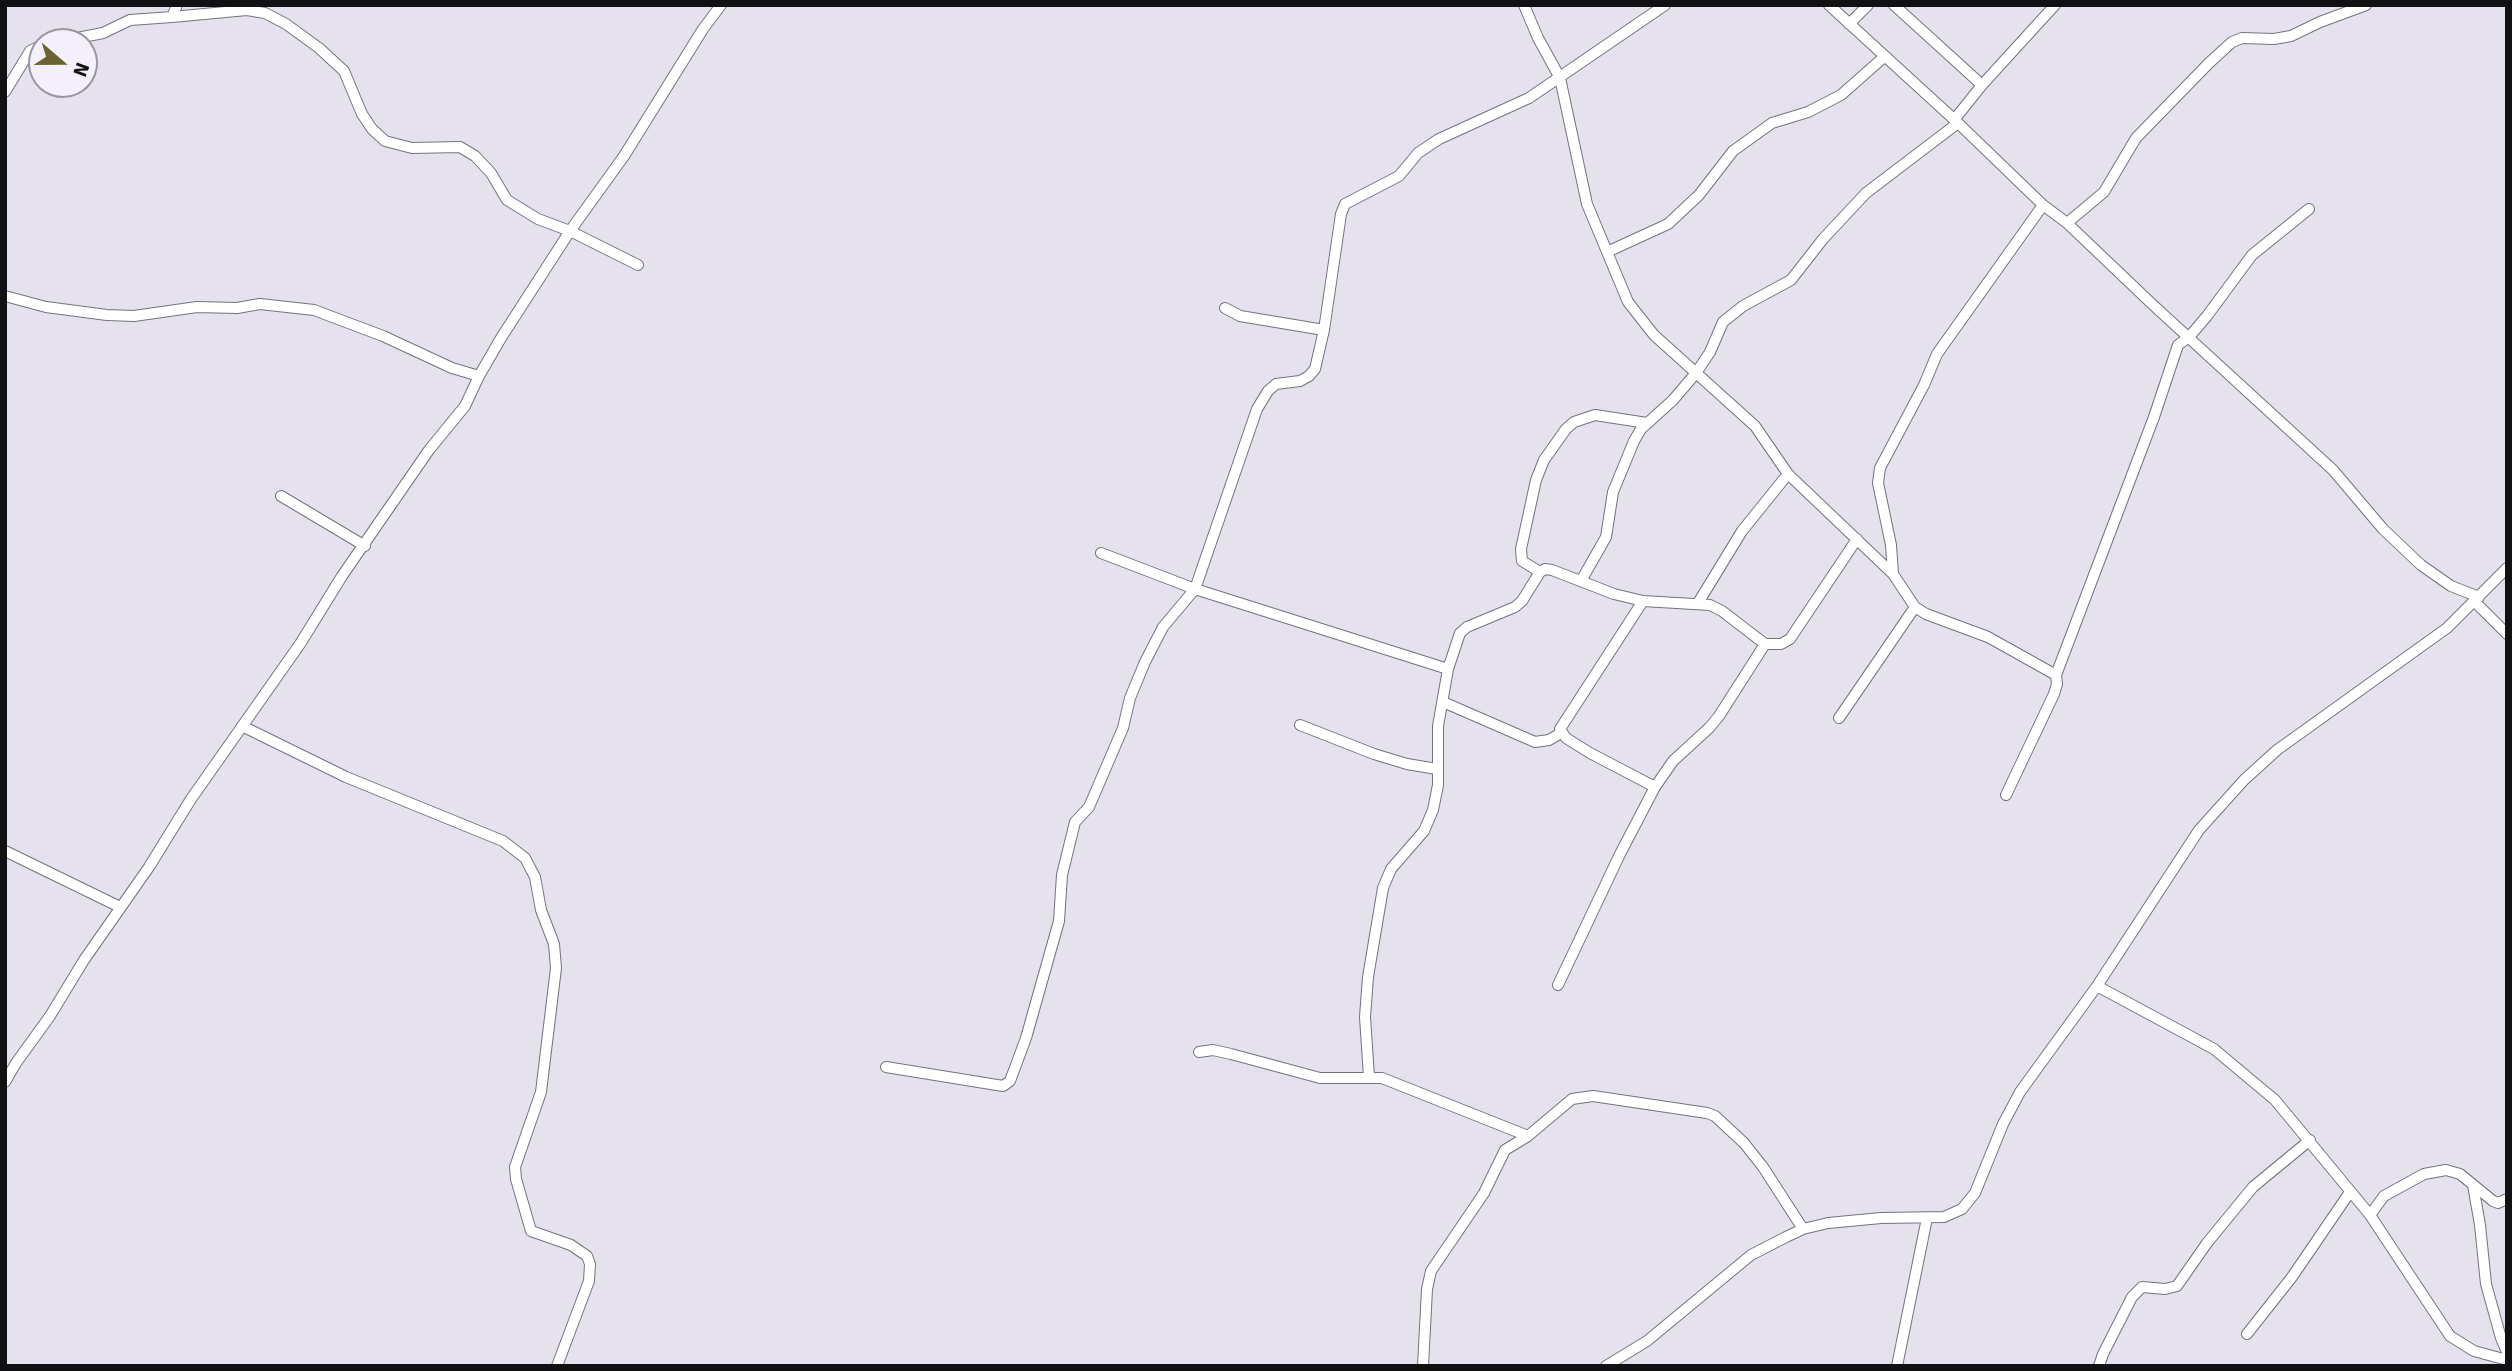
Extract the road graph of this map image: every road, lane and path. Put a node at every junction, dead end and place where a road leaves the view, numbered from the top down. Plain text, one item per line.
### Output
1 (177, 5) edge
2 (721, 5) edge
3 (1524, 5) edge
4 (1665, 5) edge
5 (1829, 5) edge
6 (1868, 5) edge
7 (1894, 5) edge
8 (2055, 5) edge
9 (2366, 5) edge
10 (172, 17) junction
11 (1849, 24) junction
12 (98, 34) edge
13 (28, 54) edge
14 (1884, 57) junction
15 (1560, 78) junction
16 (1982, 85) junction
17 (5, 92) edge
18 (1956, 121) junction
19 (2043, 205) junction
20 (2309, 209) dead end
21 (2067, 223) junction
22 (570, 231) junction
23 (1607, 252) junction
24 (638, 265) dead end
25 (5, 296) edge
26 (1225, 308) dead end
27 (1324, 330) junction
28 (2189, 337) junction
29 (1696, 373) junction
30 (479, 376) junction
31 (1647, 423) junction
32 (1788, 474) junction
33 (281, 496) dead end
34 (1857, 539) junction
35 (365, 546) junction
36 (1101, 553) dead end
37 (2507, 568) edge
38 (1541, 572) junction
39 (1893, 574) junction
40 (1580, 581) junction
41 (1195, 589) junction
42 (2476, 599) junction
43 (1643, 601) junction
44 (1698, 603) junction
45 (1915, 607) junction
46 (2507, 634) edge
47 (1765, 644) junction
48 (1448, 669) junction
49 (2056, 675) junction
50 (1443, 702) junction
51 (1839, 718) dead end
52 (1300, 725) dead end
53 (242, 726) junction
54 (1561, 733) junction
55 (1437, 769) junction
56 (1655, 787) junction
57 (2006, 795) dead end
58 (5, 851) edge
59 (120, 907) junction
60 (1558, 985) dead end
61 (2097, 986) junction
62 (1199, 1052) dead end
63 (886, 1067) dead end
64 (1369, 1077) junction
65 (5, 1082) edge
66 (1528, 1136) junction
67 (2310, 1140) junction
68 (2473, 1185) junction
69 (2350, 1192) junction
70 (2507, 1199) edge
71 (2370, 1215) junction
72 (1927, 1218) junction
73 (1803, 1229) junction
74 (2247, 1334) dead end
75 (2507, 1352) edge
76 (2507, 1360) edge
77 (557, 1366) edge
78 (1423, 1366) edge
79 (1606, 1366) edge
80 (1897, 1366) edge
81 (2099, 1366) edge

1 - 10 street
2 - 22 street
3 - 15 street
4 - 15 street
5 - 11 street
6 - 11 street
7 - 16 street
8 - 16 street
9 - 21 street
10 - 12 street
10 - 22 street
11 - 14 street
13 - 17 street
14 - 18 street
14 - 23 street
15 - 23 street
15 - 27 street
16 - 18 street
18 - 19 street
18 - 29 street
19 - 21 street
19 - 39 street
20 - 28 street
21 - 28 street
22 - 24 street
22 - 30 street
23 - 29 street
25 - 30 street
26 - 27 street
27 - 41 street
28 - 42 street
28 - 49 street
29 - 31 street
29 - 32 street
30 - 35 street
31 - 38 street
31 - 40 street
32 - 34 street
32 - 44 street
33 - 35 street
34 - 39 street
34 - 47 street
35 - 53 street
36 - 41 street
37 - 42 street
38 - 40 street
38 - 48 street
39 - 45 street
40 - 43 street
41 - 48 street
41 - 63 street
42 - 46 street
42 - 61 street
43 - 44 street
43 - 54 street
44 - 47 street
45 - 49 street
45 - 51 street
47 - 56 street
48 - 50 street
49 - 57 street
50 - 54 street
50 - 55 street
52 - 55 street
53 - 59 street
53 - 77 street
54 - 56 street
55 - 64 street
56 - 60 street
58 - 59 street
59 - 65 street
61 - 67 street
61 - 72 street
62 - 64 street
64 - 66 street
66 - 73 street
66 - 78 street
67 - 69 street
67 - 81 street
68 - 70 street
68 - 71 street
68 - 75 street
69 - 71 street
69 - 74 street
71 - 76 street
72 - 73 street
72 - 80 street
73 - 79 street

